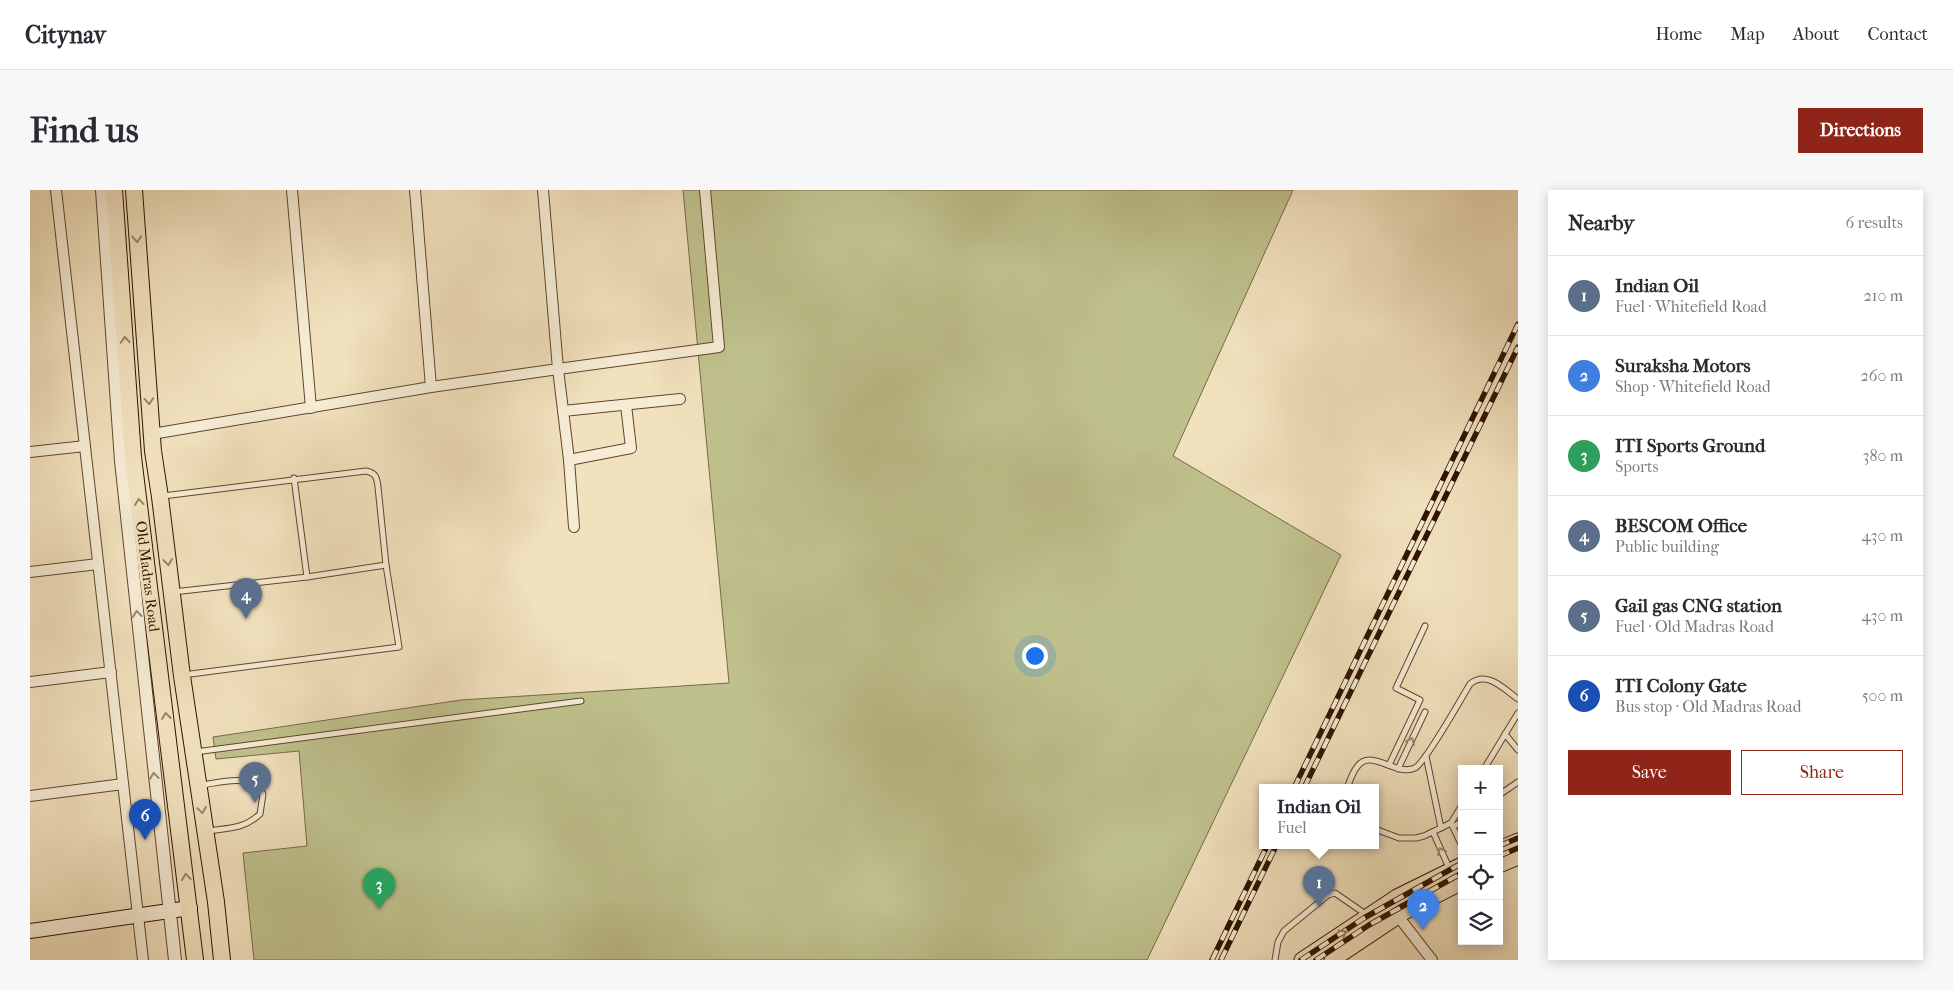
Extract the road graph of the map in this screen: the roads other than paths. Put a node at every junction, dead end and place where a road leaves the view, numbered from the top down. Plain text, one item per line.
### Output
1 (56, 190) edge
2 (102, 190) edge
3 (114, 190) edge
4 (134, 190) edge
5 (292, 190) edge
6 (415, 190) edge
7 (543, 190) edge
8 (706, 190) edge
9 (558, 369) junction
10 (431, 386) junction
11 (680, 399) dead end
12 (626, 405) junction
13 (311, 408) junction
14 (563, 410) junction
15 (152, 434) junction
16 (85, 446) junction
17 (30, 452) edge
18 (569, 460) junction
19 (294, 478) junction
20 (160, 497) junction
21 (574, 527) dead end
22 (98, 564) junction
23 (386, 565) junction
24 (30, 572) edge
25 (307, 577) junction
26 (172, 592) junction
27 (1425, 626) dead end
28 (110, 672) junction
29 (182, 676) junction
30 (30, 682) edge
31 (1518, 699) edge
32 (581, 701) dead end
33 (1425, 712) dead end
34 (1518, 713) edge
35 (1505, 734) junction
36 (1518, 750) edge
37 (194, 752) junction
38 (1426, 756) junction
39 (1389, 765) junction
40 (1486, 765) edge
41 (1398, 769) junction
42 (1518, 782) edge
43 (123, 784) junction
44 (1349, 784) edge
45 (199, 785) junction
46 (1503, 792) edge
47 (30, 796) edge
48 (1460, 810) edge
49 (1458, 823) edge
50 (1452, 825) junction
51 (1441, 828) junction
52 (206, 831) junction
53 (1379, 831) edge
54 (1432, 832) junction
55 (1458, 838) edge
56 (1518, 841) edge
57 (1503, 847) edge
58 (1518, 857) edge
59 (1503, 863) edge
60 (1456, 867) edge
61 (1458, 884) edge
62 (190, 908) junction
63 (169, 911) junction
64 (138, 916) junction
65 (1368, 916) junction
66 (1398, 916) junction
67 (30, 931) edge
68 (223, 957) edge
69 (143, 960) edge
70 (175, 960) edge
71 (196, 960) edge
72 (1274, 960) edge
73 (1302, 960) edge
74 (1332, 960) edge
75 (1432, 960) edge

1 - 16 street
63 -> 2 street
62 -> 3 highway, Old Madras Road
4 -> 15 highway, Old Madras Road
5 - 13 street
6 - 10 street
7 - 9 street
8 - 9 street
9 - 10 street
9 - 14 street
10 - 13 street
11 - 12 street
12 - 14 street
12 - 18 street
13 - 15 street
14 - 18 street
15 - 20 highway, Old Madras Road
16 - 17 street
16 - 22 street
18 - 21 street
19 - 20 lane
19 - 23 lane
19 - 25 lane
20 -> 26 highway, Old Madras Road
22 - 24 street
22 - 28 street
23 - 25 lane
23 - 29 lane
25 - 26 lane
26 - 29 highway, Old Madras Road
27 - 39 lane
28 - 30 street
28 - 43 street
29 - 37 highway, Old Madras Road
31 - 38 lane
32 - 37 lane
41 -> 33 lane
34 - 35 lane
35 - 36 lane
35 - 40 lane
37 - 45 highway, Old Madras Road
38 - 41 lane
38 - 51 lane
39 - 41 lane
39 - 44 lane
42 - 46 lane
43 - 47 street
43 - 64 street
45 -> 52 highway, Old Madras Road
45 - 52 lane
48 - 50 lane
49 - 50 lane
50 - 51 lane
50 - 55 lane
51 - 54 lane
52 - 68 highway, Old Madras Road
53 - 54 lane
60 -> 54 lane
56 - 57 main road
58 - 59 main road
60 - 65 main road
61 - 66 main road
62 - 63 main road
62 - 71 highway, Old Madras Road
63 - 64 main road
63 - 70 street
64 - 67 main road
64 - 69 street
65 - 72 lane
73 -> 65 main road
66 - 74 main road
66 - 75 street

